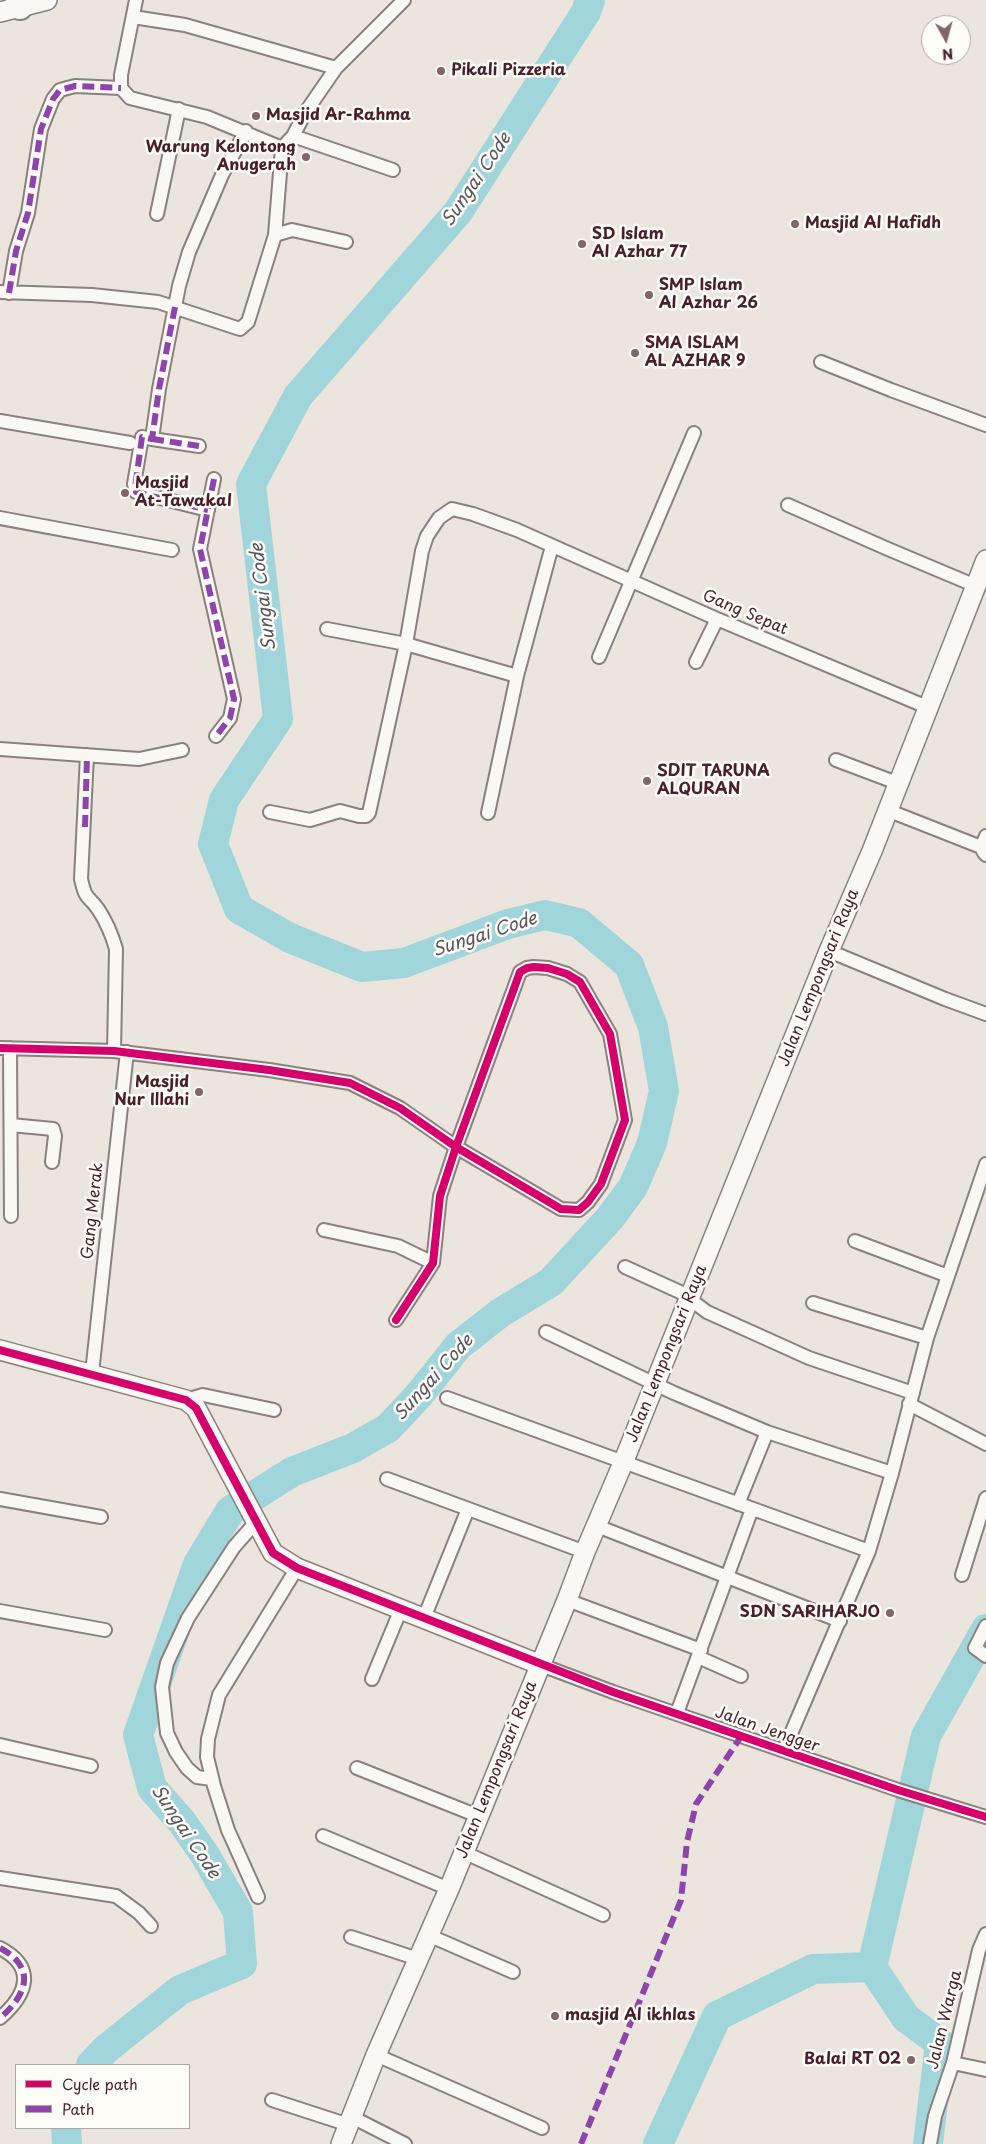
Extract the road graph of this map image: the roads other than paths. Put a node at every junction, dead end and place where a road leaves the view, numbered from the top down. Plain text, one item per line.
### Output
1 (47, 0) edge
2 (136, 0) edge
3 (404, 0) edge
4 (13, 6) edge
5 (133, 17) junction
6 (336, 68) junction
7 (121, 88) junction
8 (179, 109) junction
9 (246, 131) junction
10 (293, 136) junction
11 (282, 148) junction
12 (392, 170) dead end
13 (157, 214) dead end
14 (275, 235) junction
15 (346, 242) dead end
16 (4, 292) edge
17 (175, 307) junction
18 (821, 362) dead end
19 (0, 421) edge
20 (986, 426) edge
21 (694, 433) dead end
22 (152, 439) junction
23 (130, 443) dead end
24 (199, 446) dead end
25 (214, 479) dead end
26 (788, 505) dead end
27 (208, 510) junction
28 (0, 518) edge
29 (552, 546) junction
30 (172, 550) dead end
31 (986, 560) edge
32 (632, 580) junction
33 (976, 586) junction
34 (717, 619) junction
35 (327, 629) dead end
36 (406, 644) junction
37 (599, 656) dead end
38 (696, 662) dead end
39 (517, 676) junction
40 (927, 707) junction
41 (216, 736) dead end
42 (0, 750) edge
43 (182, 750) dead end
44 (87, 755) junction
45 (836, 760) dead end
46 (897, 783) junction
47 (887, 810) junction
48 (270, 812) dead end
49 (488, 814) dead end
50 (984, 846) edge
51 (829, 951) junction
52 (986, 1014) edge
53 (5, 1048) edge
54 (121, 1052) junction
55 (10, 1125) junction
56 (456, 1147) junction
57 (52, 1162) dead end
58 (986, 1164) edge
59 (11, 1216) dead end
60 (324, 1230) dead end
61 (855, 1241) dead end
62 (433, 1263) junction
63 (625, 1267) dead end
64 (948, 1276) junction
65 (689, 1298) junction
66 (813, 1303) dead end
67 (396, 1320) dead end
68 (546, 1332) dead end
69 (927, 1338) junction
70 (0, 1350) edge
71 (92, 1373) junction
72 (655, 1383) junction
73 (447, 1398) dead end
74 (911, 1398) junction
75 (186, 1400) junction
76 (274, 1410) dead end
77 (767, 1432) junction
78 (986, 1444) edge
79 (623, 1463) junction
80 (892, 1473) junction
81 (387, 1479) dead end
82 (0, 1498) edge
83 (986, 1498) edge
84 (738, 1504) junction
85 (468, 1509) junction
86 (752, 1509) junction
87 (101, 1517) dead end
88 (256, 1522) junction
89 (597, 1526) junction
90 (869, 1551) junction
91 (584, 1552) junction
92 (297, 1568) junction
93 (962, 1575) dead end
94 (727, 1578) junction
95 (567, 1600) junction
96 (401, 1609) junction
97 (0, 1611) edge
98 (424, 1618) junction
99 (840, 1621) junction
100 (986, 1626) edge
101 (105, 1630) dead end
102 (699, 1654) junction
103 (986, 1656) edge
104 (541, 1664) junction
105 (741, 1676) dead end
106 (372, 1679) dead end
107 (677, 1713) junction
108 (0, 1745) edge
109 (784, 1750) junction
110 (91, 1766) dead end
111 (357, 1768) dead end
112 (212, 1779) junction
113 (478, 1816) junction
114 (986, 1817) edge
115 (323, 1836) dead end
116 (463, 1852) junction
117 (0, 1878) edge
118 (449, 1889) junction
119 (258, 1897) dead end
120 (603, 1915) dead end
121 (151, 1926) dead end
122 (986, 1934) edge
123 (428, 1935) junction
124 (351, 1937) dead end
125 (0, 1948) edge
126 (418, 1959) junction
127 (513, 1972) dead end
128 (0, 2018) edge
129 (376, 2055) junction
130 (953, 2063) junction
131 (986, 2070) edge
132 (272, 2100) dead end
133 (351, 2121) junction
134 (542, 2128) dead end
135 (341, 2144) edge
136 (405, 2144) edge
137 (930, 2144) edge

1 - 4 main road
2 - 5 street
3 - 6 street
5 - 6 street
5 - 7 street
6 - 10 street
7 - 8 street
7 - 16 street
8 - 9 street
8 - 13 street
9 - 11 street
9 - 17 street
10 - 11 street
10 - 12 street
11 - 14 street
14 - 15 street
14 - 17 street
16 - 17 street
17 - 22 street
18 - 20 street
19 - 23 street
21 - 32 street
22 - 24 street
22 - 27 street
25 - 27 street
26 - 33 street
27 - 41 street
28 - 30 street
29 - 32 street, Gang Sepat
29 - 36 street, Gang Sepat
29 - 39 street
31 - 33 main road, Jalan Lempongsari Raya
32 - 34 street, Gang Sepat
32 - 37 street
33 - 40 main road, Jalan Lempongsari Raya
34 - 38 street
34 - 40 street, Gang Sepat
35 - 36 street
36 - 39 street
36 - 48 street
39 - 49 street
40 - 46 main road, Jalan Lempongsari Raya
42 - 44 street
43 - 44 street
44 - 54 street, Gang Merak
45 - 46 street
46 - 47 main road, Jalan Lempongsari Raya
47 - 50 street
47 - 51 main road, Jalan Lempongsari Raya
51 - 52 street
51 - 65 main road, Jalan Lempongsari Raya
53 - 54 street
53 - 55 street
54 - 56 street
54 - 71 street, Gang Merak
55 - 57 street
55 - 59 street
56 - 56 street
56 - 62 street
58 - 64 street
60 - 62 street
61 - 64 street
62 - 67 street
63 - 65 street
64 - 69 street
65 - 72 main road, Jalan Lempongsari Raya
65 - 74 street
66 - 69 street
68 - 72 street
69 - 74 street
70 - 71 main road
71 - 75 main road
72 - 77 street
72 - 79 main road, Jalan Lempongsari Raya
73 - 79 street
74 - 78 street
74 - 80 street
75 - 76 street
75 - 88 main road
77 - 80 street
77 - 84 street
79 - 84 street
79 - 89 main road, Jalan Lempongsari Raya
80 - 90 street
81 - 85 street
82 - 87 street
83 - 93 street
84 - 86 street
85 - 91 street
85 - 98 street
86 - 90 street
86 - 94 street
88 - 92 main road
88 - 112 street
89 - 91 main road, Jalan Lempongsari Raya
89 - 94 street
90 - 99 street
91 - 95 main road, Jalan Lempongsari Raya
92 - 96 main road
92 - 112 street
94 - 99 street
94 - 102 street
95 - 102 street
95 - 104 main road, Jalan Lempongsari Raya
96 - 98 main road
96 - 106 street
97 - 101 street
98 - 104 main road
99 - 109 street
100 - 103 street
102 - 105 street
102 - 107 street
104 - 107 street, Jalan Jengger
104 - 113 main road, Jalan Lempongsari Raya
107 - 109 street, Jalan Jengger
108 - 110 street
109 - 114 street, Jalan Jengger
111 - 113 street
112 - 119 street
113 - 116 main road, Jalan Lempongsari Raya
115 - 118 street
116 - 118 main road, Jalan Lempongsari Raya
116 - 120 street
117 - 121 street
118 - 123 main road, Jalan Lempongsari Raya
122 - 130 street, Jalan Warga
123 - 126 main road, Jalan Lempongsari Raya
123 - 127 street
124 - 126 street
125 - 128 street
126 - 129 main road, Jalan Lempongsari Raya
129 - 133 main road, Jalan Lempongsari Raya
129 - 134 street
130 - 131 street
130 - 137 street, Jalan Warga
132 - 133 street
133 - 135 main road, Jalan Lempongsari Raya
133 - 136 street

